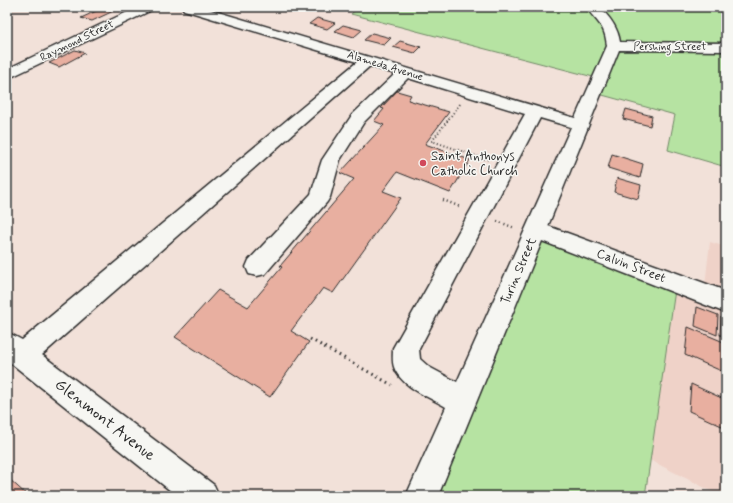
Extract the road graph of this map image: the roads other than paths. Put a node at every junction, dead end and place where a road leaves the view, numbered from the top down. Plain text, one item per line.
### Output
1 (148, 7) edge
2 (188, 7) edge
3 (592, 7) edge
4 (614, 46) junction
5 (726, 47) edge
6 (7, 59) edge
7 (367, 61) junction
8 (24, 66) junction
9 (405, 72) junction
10 (7, 75) edge
11 (535, 111) junction
12 (582, 125) junction
13 (536, 230) junction
14 (257, 267) dead end
15 (726, 302) edge
16 (15, 350) edge
17 (463, 401) junction
18 (203, 496) edge
19 (422, 496) edge

1 - 8 street, Raymond Street
2 - 7 street, Alameda Avenue
3 - 4 street
4 - 5 street, Pershing Street
4 - 12 street, Turin Street
6 - 8 street
7 - 9 street, Alameda Avenue
7 - 16 street
8 - 10 street, Raymond Street
9 - 11 street, Alameda Avenue
9 - 14 street
11 - 12 street, Alameda Avenue
11 - 17 street
12 - 13 street, Turin Street
13 - 15 street, Calvin Street
13 - 17 street, Turin Street
16 - 18 street, Glenmont Avenue
17 - 19 street, Turin Street

